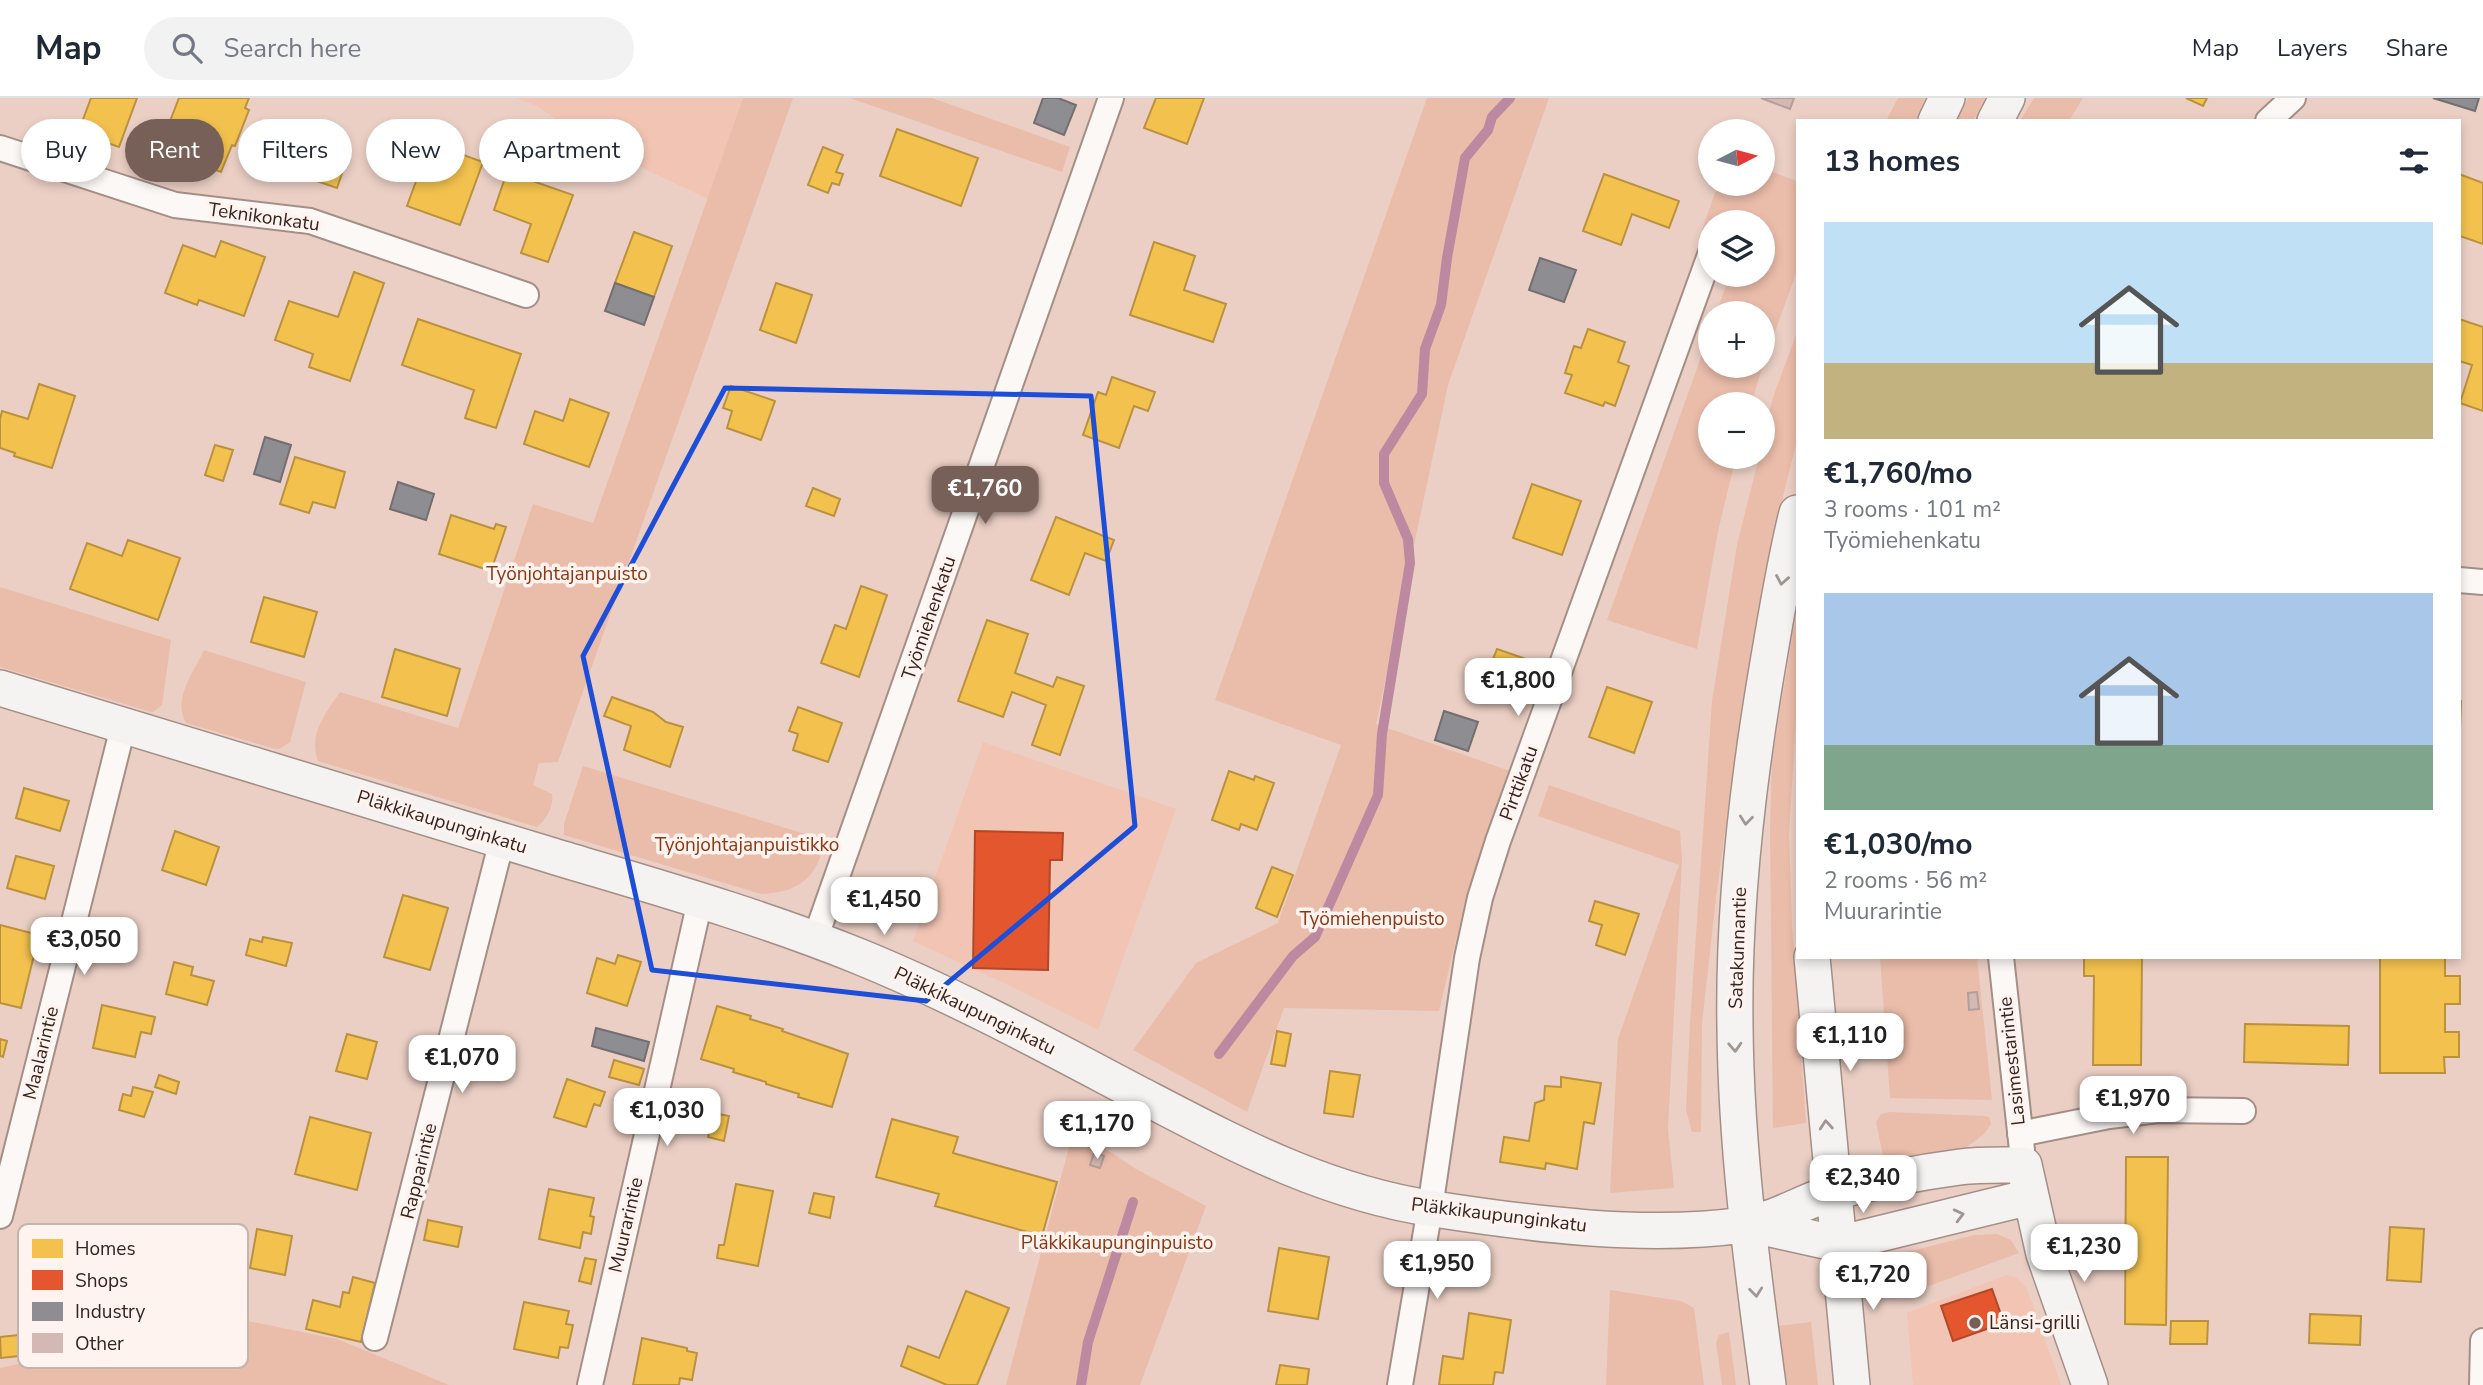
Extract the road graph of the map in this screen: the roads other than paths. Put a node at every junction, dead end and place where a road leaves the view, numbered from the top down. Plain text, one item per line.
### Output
1 (1111, 98) edge
2 (1947, 98) edge
3 (2007, 98) edge
4 (2293, 98) edge
5 (1937, 119) edge
6 (1996, 119) edge
7 (2270, 119) edge
8 (0, 148) edge
9 (1698, 287) edge
10 (526, 295) dead end
11 (1796, 517) edge
12 (2461, 580) edge
13 (2483, 582) edge
14 (0, 688) edge
15 (123, 727) junction
16 (502, 840) junction
17 (700, 901) junction
18 (815, 939) junction
19 (1812, 959) edge
20 (2001, 959) edge
21 (2243, 1111) dead end
22 (2025, 1165) junction
23 (1833, 1192) junction
24 (1430, 1208) junction
25 (0, 1216) edge
26 (1749, 1224) junction
27 (1838, 1244) junction
28 (375, 1338) dead end
29 (2483, 1341) edge
30 (590, 1385) edge
31 (1399, 1385) edge
32 (1768, 1385) edge
33 (1853, 1385) edge
34 (2090, 1385) edge
35 (2482, 1385) edge

1 - 18 street, Työmiehenkatu
2 - 5 street
3 - 6 street
4 - 7 street
8 - 10 street, Teknikonkatu
9 - 24 street, Pirttikatu
11 -> 26 street, Satakunnantie
12 - 13 street
14 - 15 street, Pläkkikaupunginkatu
15 - 16 street, Pläkkikaupunginkatu
15 - 25 street, Maalarintie
16 - 17 street, Pläkkikaupunginkatu
16 - 28 street, Rapparintie
17 - 18 street, Pläkkikaupunginkatu
17 - 30 street, Muurarintie
18 - 24 street, Pläkkikaupunginkatu
23 -> 19 street
20 - 22 street, Lasimestarintie
21 - 22 street
22 - 23 street
27 -> 22 street
22 - 34 street
23 - 26 street
23 - 27 street
24 - 26 street, Pläkkikaupunginkatu
24 - 31 street, Pirttikatu
26 - 27 street
26 -> 32 street, Satakunnantie
27 - 33 street
29 - 35 street

